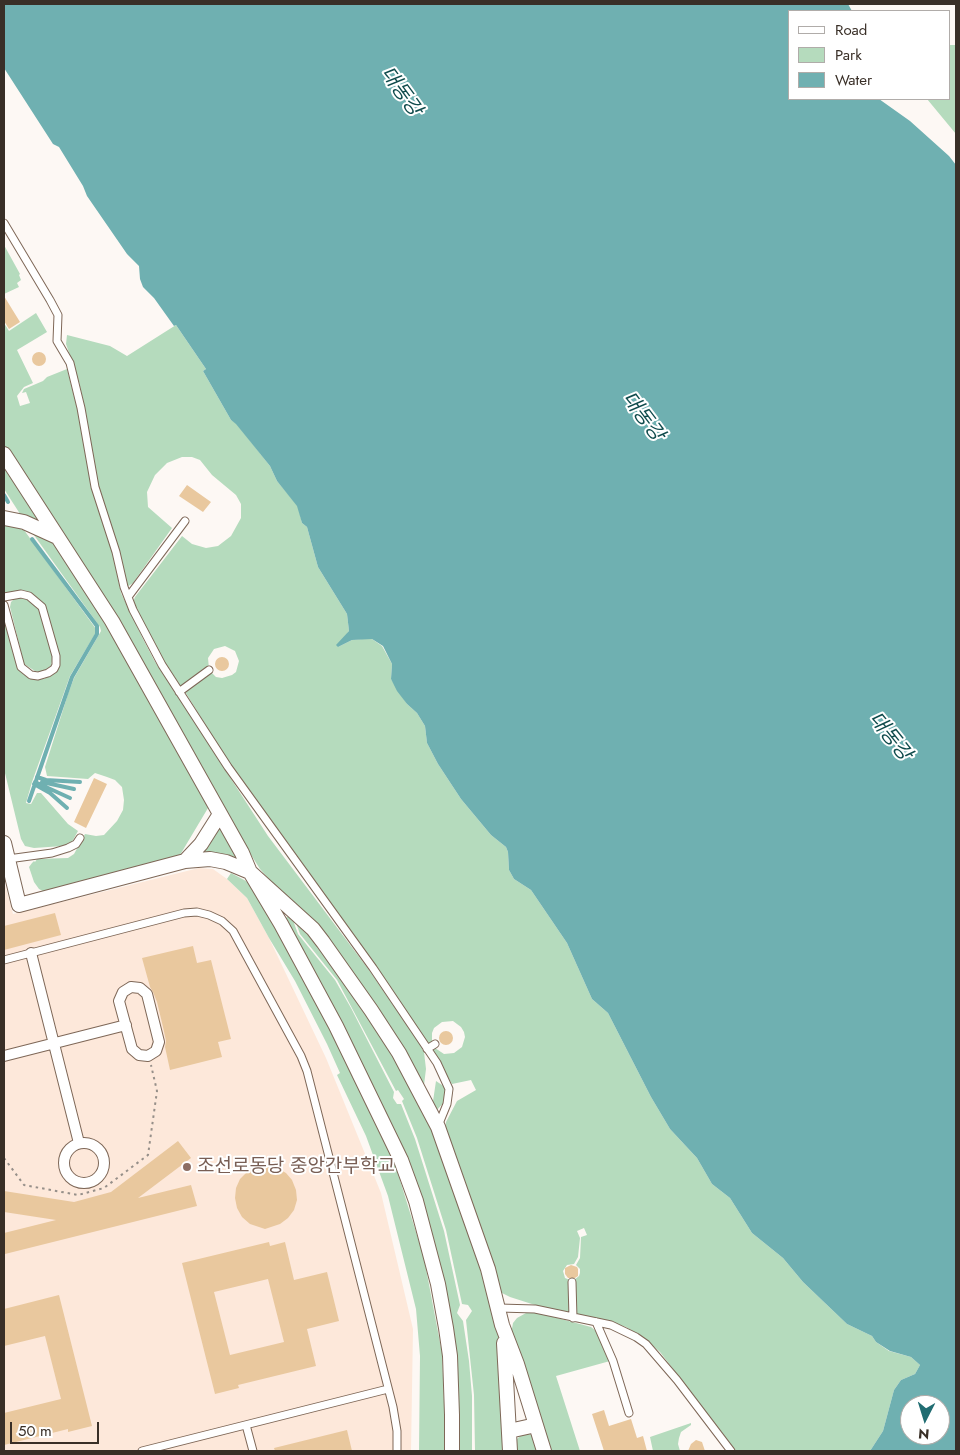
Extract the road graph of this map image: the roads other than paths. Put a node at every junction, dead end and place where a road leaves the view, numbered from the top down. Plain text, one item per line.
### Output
1 (4, 223) edge
2 (4, 454) edge
3 (4, 518) edge
4 (185, 521) dead end
5 (57, 537) junction
6 (4, 597) edge
7 (128, 597) junction
8 (4, 605) edge
9 (209, 670) dead end
10 (179, 692) junction
11 (220, 814) junction
12 (80, 838) dead end
13 (4, 843) edge
14 (8, 859) junction
15 (186, 861) junction
16 (250, 872) junction
17 (31, 953) junction
18 (4, 960) edge
19 (126, 1025) junction
20 (54, 1043) junction
21 (436, 1044) dead end
22 (427, 1049) junction
23 (4, 1056) edge
24 (438, 1126) junction
25 (80, 1143) junction
26 (572, 1282) dead end
27 (499, 1308) junction
28 (573, 1318) junction
29 (596, 1322) junction
30 (502, 1325) junction
31 (388, 1389) junction
32 (629, 1413) dead end
33 (246, 1425) junction
34 (536, 1425) junction
35 (509, 1431) junction
36 (142, 1451) edge
37 (253, 1451) edge
38 (396, 1451) edge
39 (452, 1451) edge
40 (510, 1451) edge
41 (544, 1451) edge
42 (731, 1451) edge

1 - 7 lane
2 - 5 street
3 - 5 street
4 - 7 lane
5 - 11 street
6 - 8 lane
7 - 10 lane
9 - 10 lane
10 - 22 lane
11 - 15 street
11 - 16 street
12 - 14 lane
13 - 14 street
14 - 15 street
15 - 16 street
16 - 24 street
16 - 39 street
17 - 18 lane
17 - 20 street
17 - 31 lane
19 - 19 street
19 - 20 street
20 - 23 street
20 - 25 street
21 - 22 lane
22 - 24 lane
24 - 27 street
25 - 25 street
26 - 28 lane
27 - 28 lane
27 - 30 street
28 - 29 lane
29 - 32 lane
29 - 42 lane
30 - 34 street
30 - 35 street
31 - 33 lane
31 - 38 lane
33 - 36 lane
33 - 37 lane
34 - 35 street
34 - 41 street
35 - 40 street

